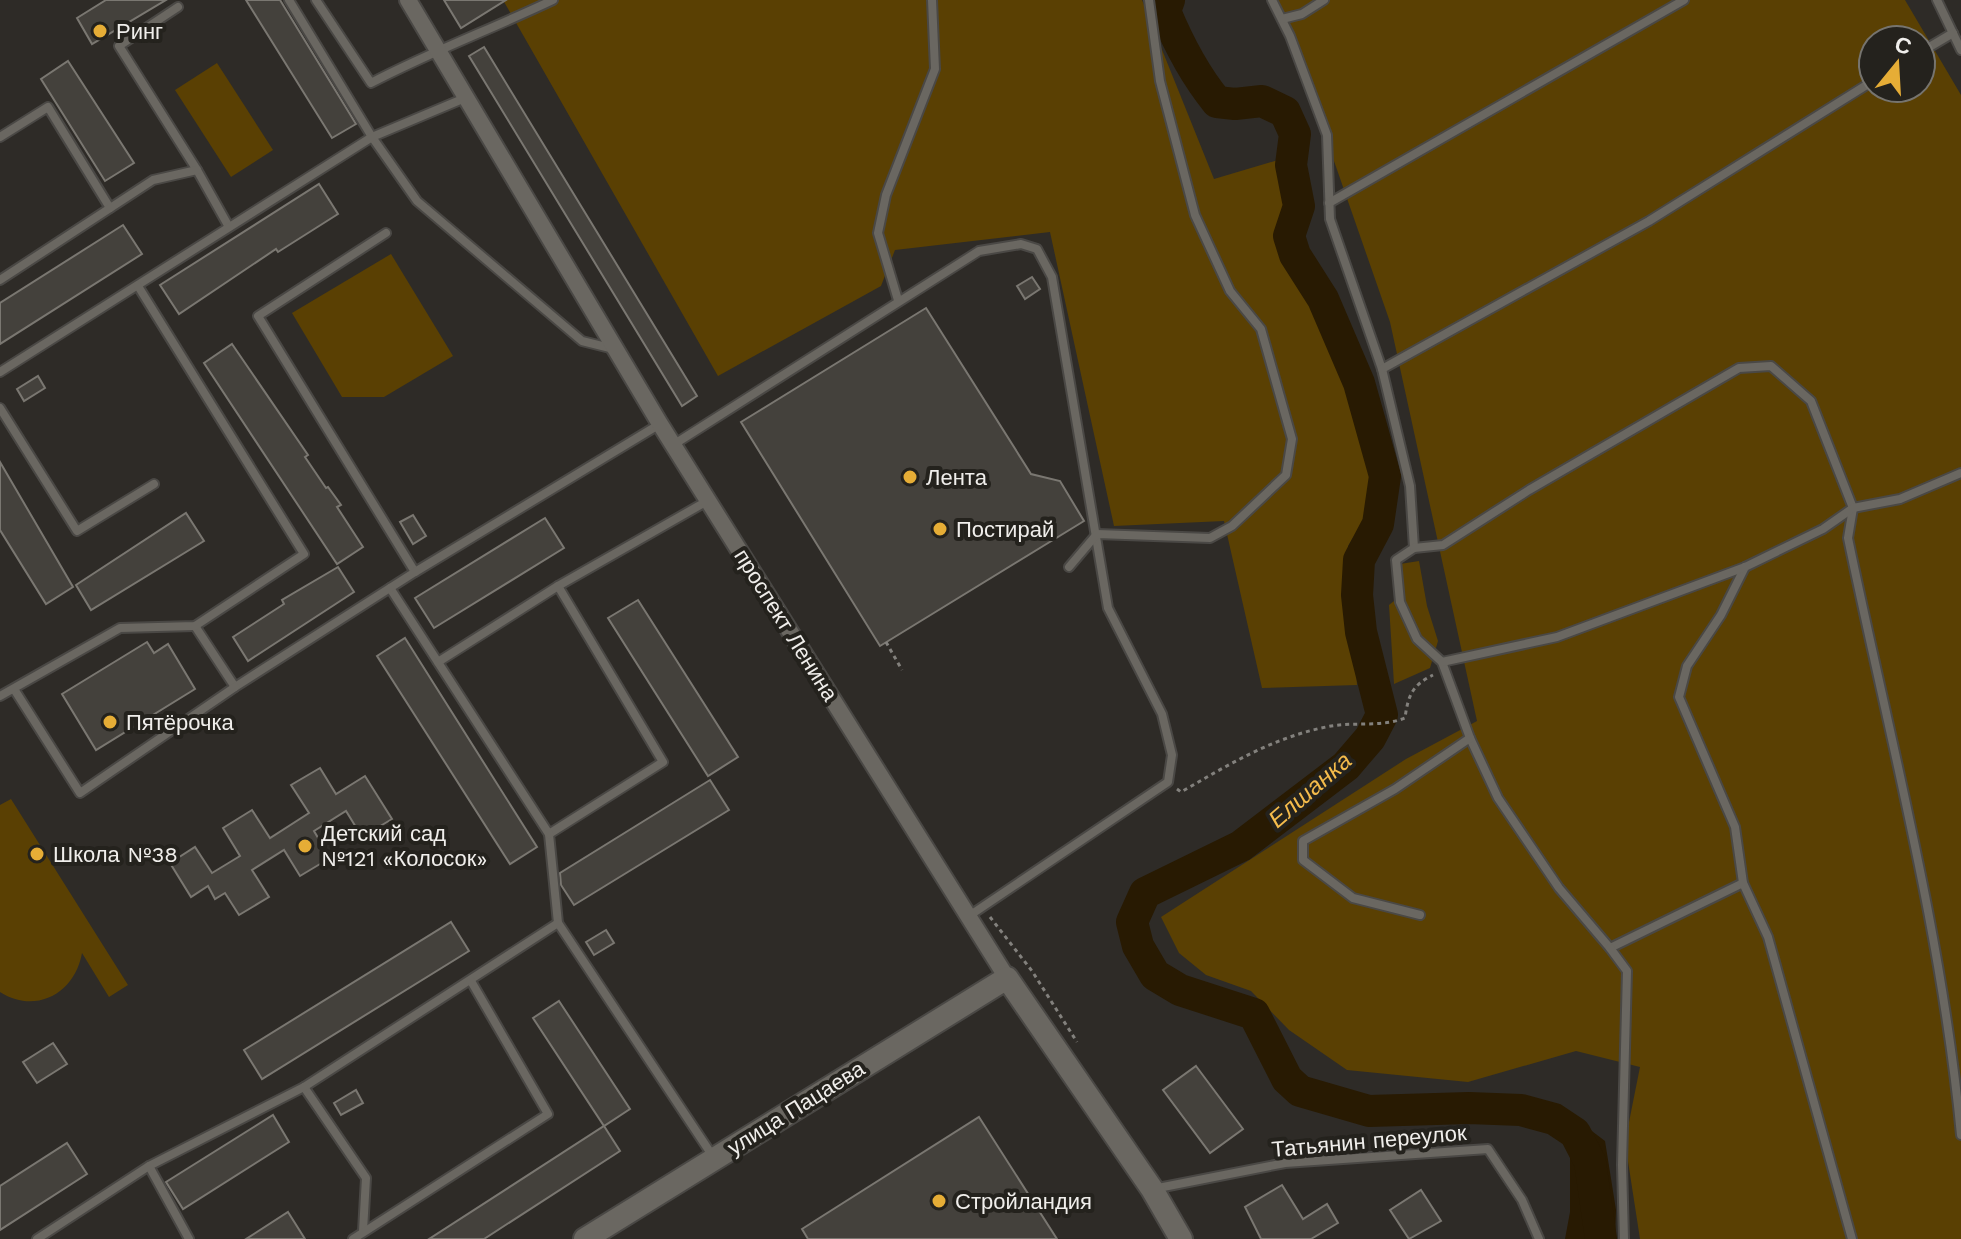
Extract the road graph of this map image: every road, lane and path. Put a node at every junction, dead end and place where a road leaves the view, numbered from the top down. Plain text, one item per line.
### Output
1 (289, 0) edge
2 (316, 0) edge
3 (408, 0) edge
4 (553, 0) edge
5 (932, 0) edge
6 (1149, 0) edge
7 (1272, 0) edge
8 (1324, 0) edge
9 (1684, 0) edge
10 (1937, 0) edge
11 (178, 7) dead end
12 (1282, 19) junction
13 (1953, 33) junction
14 (1937, 42) edge
15 (437, 49) junction
16 (1961, 50) edge
17 (1857, 91) edge
18 (466, 98) junction
19 (0, 137) edge
20 (372, 137) junction
21 (197, 170) junction
22 (1329, 203) junction
23 (110, 208) junction
24 (229, 227) junction
25 (386, 233) dead end
26 (0, 280) edge
27 (138, 286) junction
28 (898, 300) junction
29 (616, 349) junction
30 (1382, 369) junction
31 (0, 372) edge
32 (0, 408) edge
33 (660, 424) junction
34 (673, 445) junction
35 (1961, 473) edge
36 (154, 484) dead end
37 (709, 500) junction
38 (1853, 508) junction
39 (1097, 534) junction
40 (1414, 548) junction
41 (1069, 567) dead end
42 (1745, 567) junction
43 (415, 572) junction
44 (558, 586) junction
45 (390, 588) junction
46 (195, 626) junction
47 (886, 642) dead end
48 (438, 662) junction
49 (1443, 666) junction
50 (902, 670) dead end
51 (235, 687) junction
52 (14, 689) junction
53 (0, 696) edge
54 (1470, 738) junction
55 (1168, 782) junction
56 (549, 834) junction
57 (1743, 883) junction
58 (1420, 915) dead end
59 (968, 916) junction
60 (558, 923) junction
61 (1610, 948) junction
62 (1007, 978) junction
63 (471, 981) junction
64 (304, 1087) junction
65 (1961, 1135) edge
66 (714, 1159) junction
67 (149, 1166) junction
68 (1152, 1189) junction
69 (54, 1228) junction
70 (363, 1231) junction
71 (37, 1239) edge
72 (61, 1239) edge
73 (189, 1239) edge
74 (353, 1239) edge
75 (585, 1239) edge
76 (1181, 1239) edge
77 (1539, 1239) edge
78 (1624, 1239) edge
79 (1852, 1239) edge

1 - 20 lane
2 - 15 lane
3 - 15 street, проспект Ленина
4 - 15 lane
5 - 28 lane
6 - 39 lane
7 - 12 lane
8 - 12 lane
9 - 22 lane
10 - 13 lane
11 - 21 lane
12 - 22 lane
13 - 14 lane
13 - 16 lane
15 - 18 street, проспект Ленина
17 - 30 lane
18 - 20 lane
18 - 29 street, проспект Ленина
19 - 23 lane
20 - 24 lane
20 - 29 lane
21 - 23 lane
21 - 24 lane
22 - 30 lane
23 - 26 lane
24 - 27 lane
25 - 43 lane
27 - 31 lane
27 - 46 lane
28 - 34 lane
28 - 39 lane
29 - 33 street, проспект Ленина
30 - 40 lane
32 - 36 lane
33 - 34 street, проспект Ленина
33 - 43 lane
34 - 37 street, проспект Ленина
35 - 38 lane
37 - 44 lane
37 - 59 street, проспект Ленина
38 - 40 lane
38 - 42 lane
38 - 65 lane
39 - 41 lane
39 - 55 lane
40 - 49 lane
42 - 49 lane
42 - 57 lane
43 - 45 lane
44 - 48 lane
44 - 56 lane
45 - 48 lane
45 - 51 lane
46 - 51 lane
46 - 52 lane
47 - 50 path
48 - 56 lane
49 - 54 lane
49 - 55 path
51 - 52 lane
52 - 53 lane
54 - 58 lane
54 - 61 lane
55 - 59 lane
56 - 60 lane
57 - 61 lane
57 - 79 lane
59 - 62 street, проспект Ленина
60 - 63 lane
60 - 66 lane
61 - 78 lane
62 - 66 street, улица Пацаева
62 - 68 street, проспект Ленина
63 - 64 lane
63 - 70 lane
64 - 67 lane
64 - 70 lane
66 - 75 street, улица Пацаева
67 - 69 lane
67 - 73 lane
68 - 76 street, проспект Ленина
68 - 77 lane, Татьянин переулок
69 - 71 lane
69 - 72 lane
70 - 74 lane

